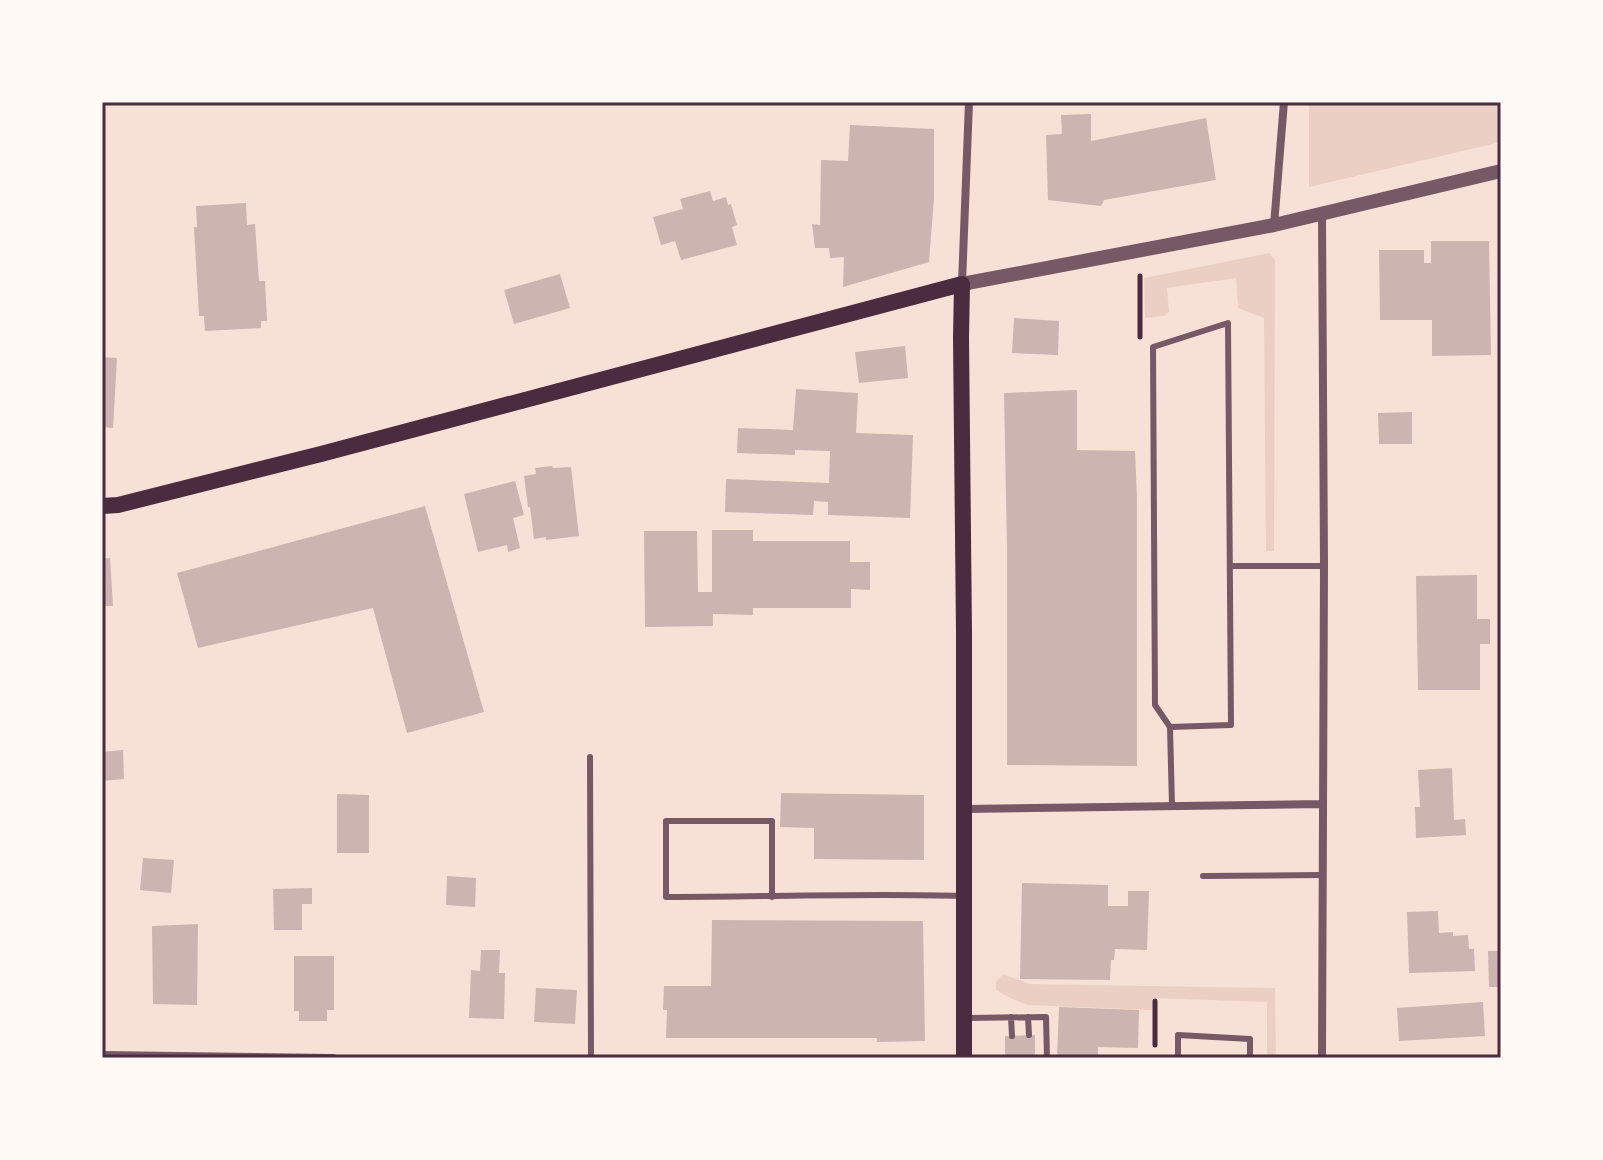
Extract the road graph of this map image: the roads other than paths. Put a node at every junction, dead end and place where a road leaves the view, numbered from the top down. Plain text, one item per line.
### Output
1 (969, 102) edge
2 (1284, 102) edge
3 (1501, 171) edge
4 (1322, 215) junction
5 (1274, 225) junction
6 (962, 284) junction
7 (102, 506) edge
8 (1230, 566) junction
9 (1324, 566) junction
10 (1170, 727) junction
11 (590, 757) dead end
12 (1323, 804) junction
13 (1172, 805) junction
14 (964, 809) junction
15 (1323, 875) junction
16 (1203, 876) dead end
17 (964, 896) junction
18 (772, 897) junction
19 (1011, 1017) junction
20 (1028, 1017) junction
21 (964, 1018) junction
22 (1029, 1035) dead end
23 (1012, 1036) dead end
24 (102, 1055) edge
25 (1176, 1057) edge
26 (333, 1058) edge
27 (591, 1058) edge
28 (964, 1058) edge
29 (1047, 1058) edge
30 (1250, 1058) edge
31 (1322, 1058) edge

1 - 6 street
2 - 5 street
3 - 4 street
4 - 5 street
4 - 9 street
5 - 6 street
6 - 7 main road
6 - 14 main road
8 - 9 lane
8 - 10 lane
8 - 10 lane
9 - 12 street
10 - 13 lane
11 - 27 lane
12 - 13 street
12 - 15 street
13 - 14 street
14 - 17 main road
15 - 16 lane
15 - 31 street
17 - 18 lane
17 - 21 main road
18 - 18 lane
19 - 20 lane
19 - 21 lane
19 - 23 lane
20 - 22 lane
20 - 29 lane
21 - 28 main road
24 - 26 street
25 - 30 lane

